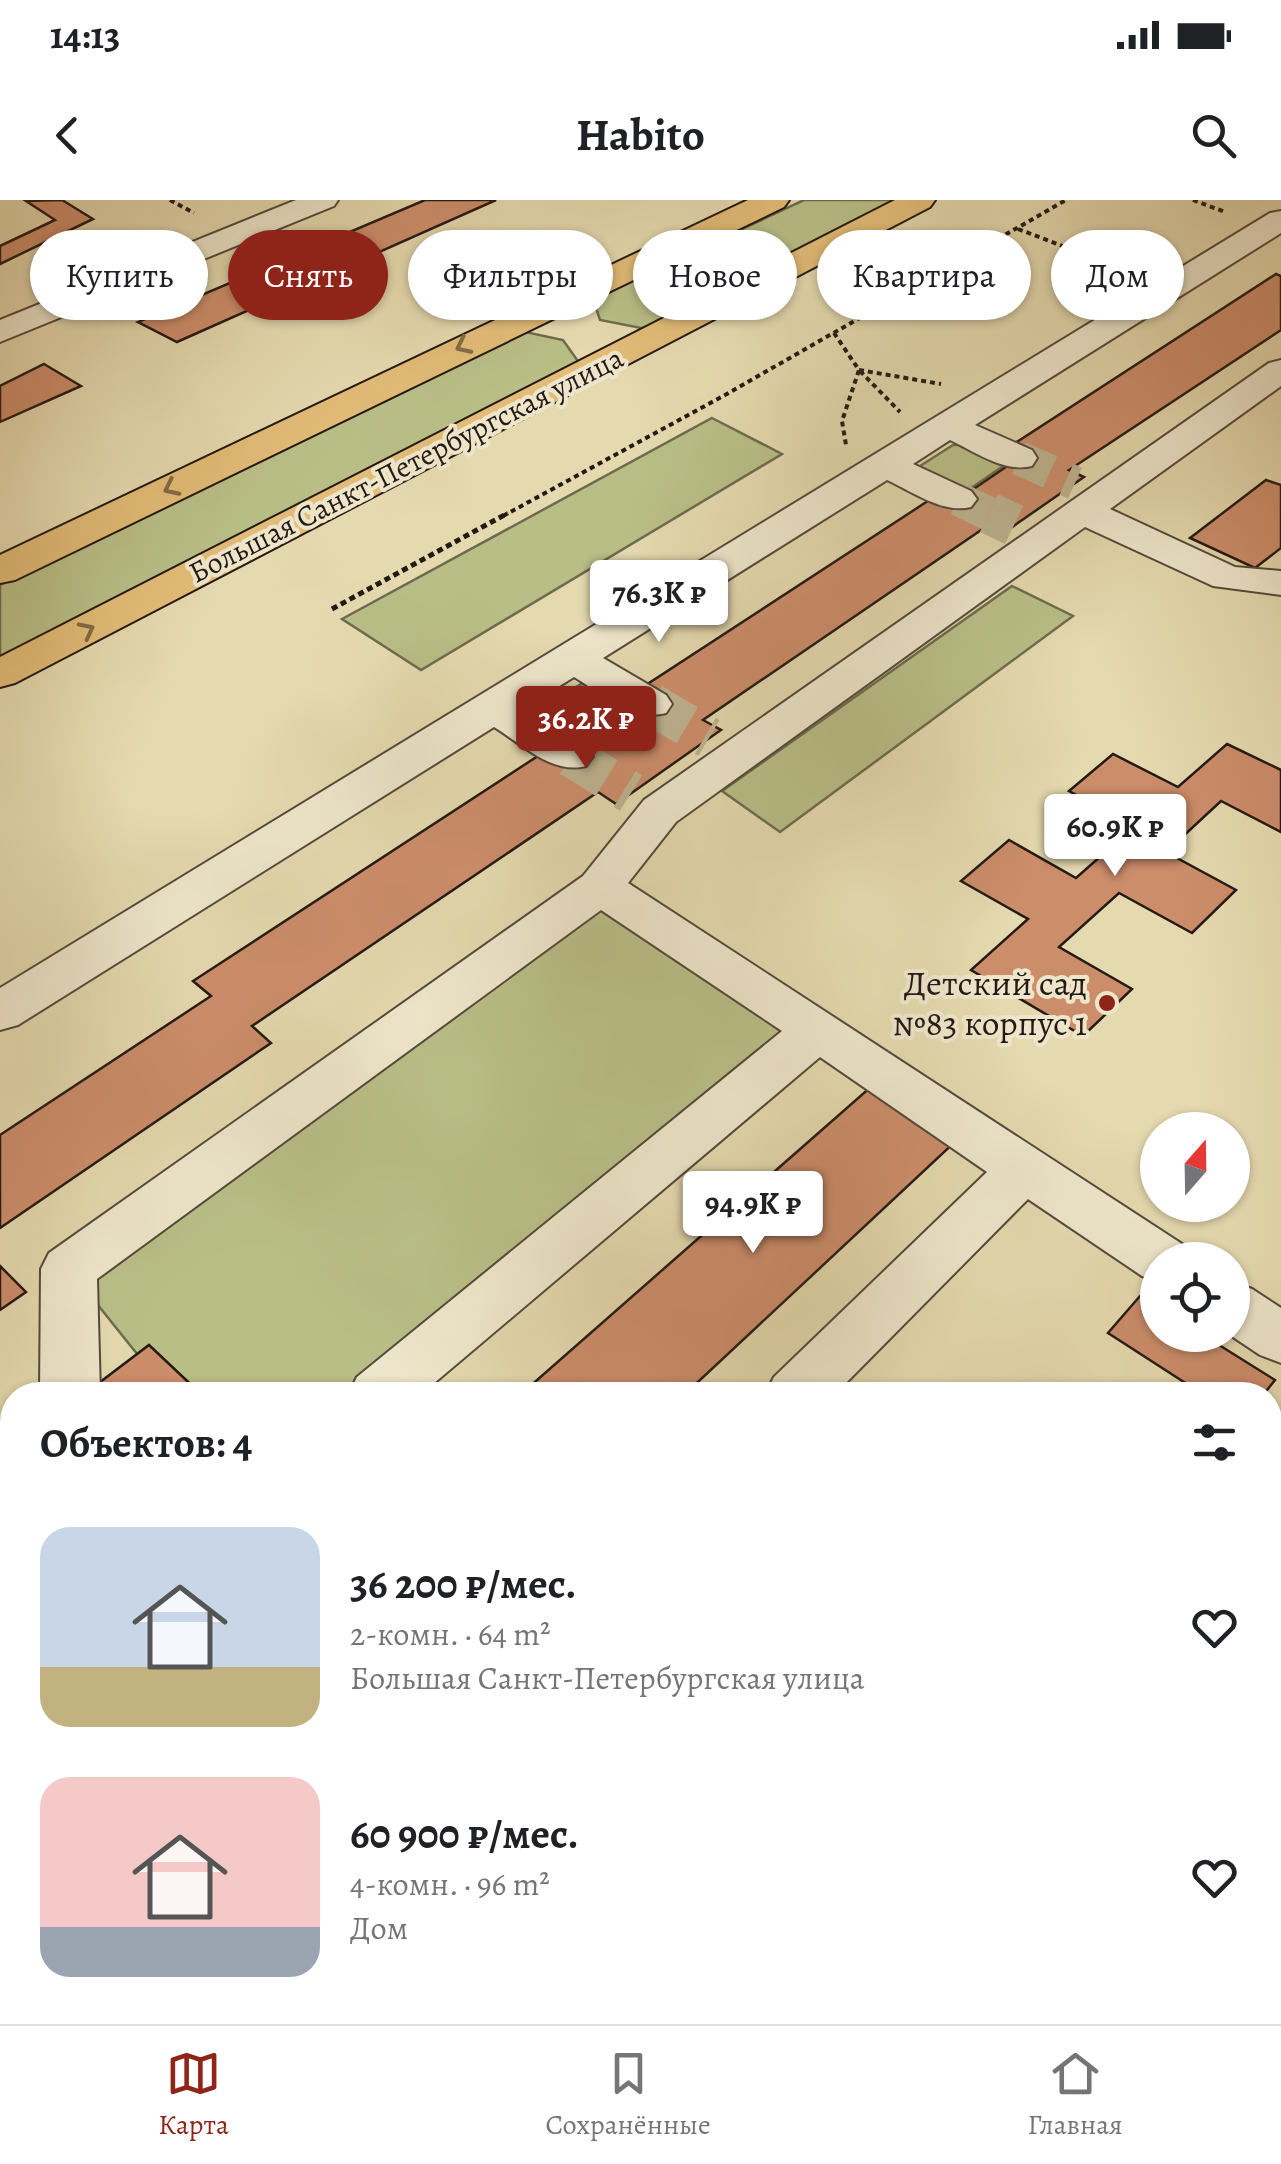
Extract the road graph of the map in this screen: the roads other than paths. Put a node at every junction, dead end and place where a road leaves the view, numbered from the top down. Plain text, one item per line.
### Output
1 (322, 200) edge
2 (773, 200) edge
3 (919, 200) edge
4 (1281, 220) edge
5 (613, 274) edge
6 (516, 320) edge
7 (547, 320) edge
8 (0, 332) edge
9 (616, 356) junction
10 (1281, 370) edge
11 (942, 430) junction
12 (1019, 458) tunnel mouth
13 (870, 474) junction
14 (1087, 497) junction
15 (958, 499) tunnel mouth
16 (0, 571) edge
17 (1281, 583) edge
18 (572, 658) junction
19 (0, 674) edge
20 (650, 704) tunnel mouth
21 (493, 707) junction
22 (572, 756) tunnel mouth
23 (600, 887) junction
24 (0, 1012) edge
25 (818, 1030) junction
26 (1024, 1169) junction
27 (1140, 1245) edge
28 (1250, 1318) edge
29 (1281, 1338) edge
30 (70, 1382) edge
31 (394, 1382) edge
32 (808, 1382) edge

1 - 8 street
2 - 5 main road
3 - 9 main road, Большая Санкт-Петербургская улица
4 - 11 street
6 -> 16 main road
7 - 9 main road
19 -> 9 main road, Большая Санкт-Петербургская улица
10 - 14 street
11 - 12 street
11 - 13 street
13 - 15 street
13 - 18 street
14 - 17 street
14 - 23 street
18 - 20 street
18 - 21 street
21 - 22 street
21 - 24 street
23 - 25 street
23 - 30 street
25 - 26 street
25 - 31 street
26 - 27 street
26 - 32 street
28 - 29 street

